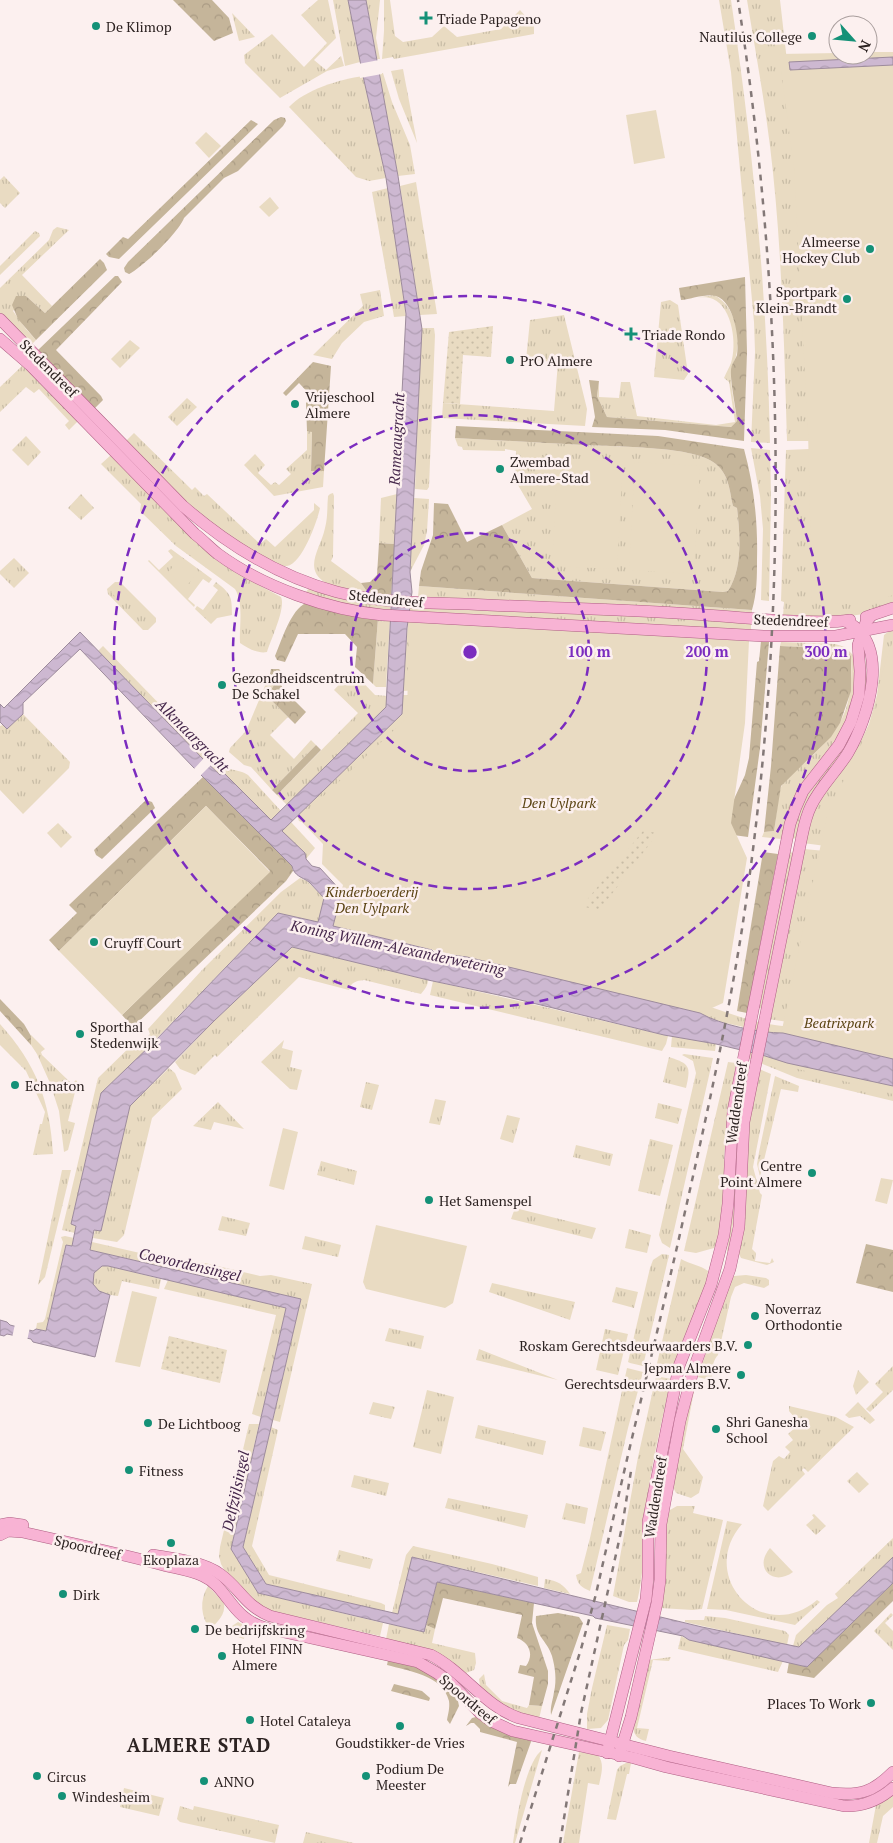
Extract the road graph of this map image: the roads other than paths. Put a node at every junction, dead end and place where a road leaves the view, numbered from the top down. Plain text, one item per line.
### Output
1 (0, 319) edge
2 (0, 339) edge
3 (893, 608) edge
4 (872, 615) junction
5 (845, 621) junction
6 (888, 626) edge
7 (862, 632) junction
8 (836, 636) junction
9 (871, 649) junction
10 (857, 651) junction
11 (0, 1525) edge
12 (0, 1535) edge
13 (651, 1601) junction
14 (375, 1647) junction
15 (391, 1651) junction
16 (611, 1741) junction
17 (622, 1744) junction
18 (607, 1753) junction
19 (619, 1756) junction
20 (893, 1772) edge
21 (768, 1784) junction
22 (893, 1788) edge

1 - 5 main road, Stedendreef
2 - 8 main road, Stedendreef
3 - 4 main road, Stedendreef
4 - 5 main road, Stedendreef
4 - 7 main road, Waddendreef
5 - 7 main road, Stedendreef
6 - 7 main road, Stedendreef
6 - 9 main road
7 - 8 main road, Stedendreef
7 - 9 main road, Stedendreef
7 - 10 main road, Waddendreef
8 - 10 main road
9 - 13 main road, Waddendreef
10 - 13 main road, Waddendreef
11 - 14 main road, Spoordreef
12 - 14 main road, Spoordreef
13 - 16 main road, Waddendreef
13 - 17 main road, Waddendreef
14 - 15 main road, Spoordreef
15 - 16 main road, Spoordreef
15 - 18 main road, Spoordreef
16 - 17 main road, Spoordreef
16 - 18 main road, Waddendreef
17 - 19 main road, Waddendreef
17 - 21 main road, Spoordreef
18 - 19 main road, Spoordreef
19 - 21 main road, Spoordreef
20 - 21 main road, Spoordreef
21 - 22 main road, Spoordreef

